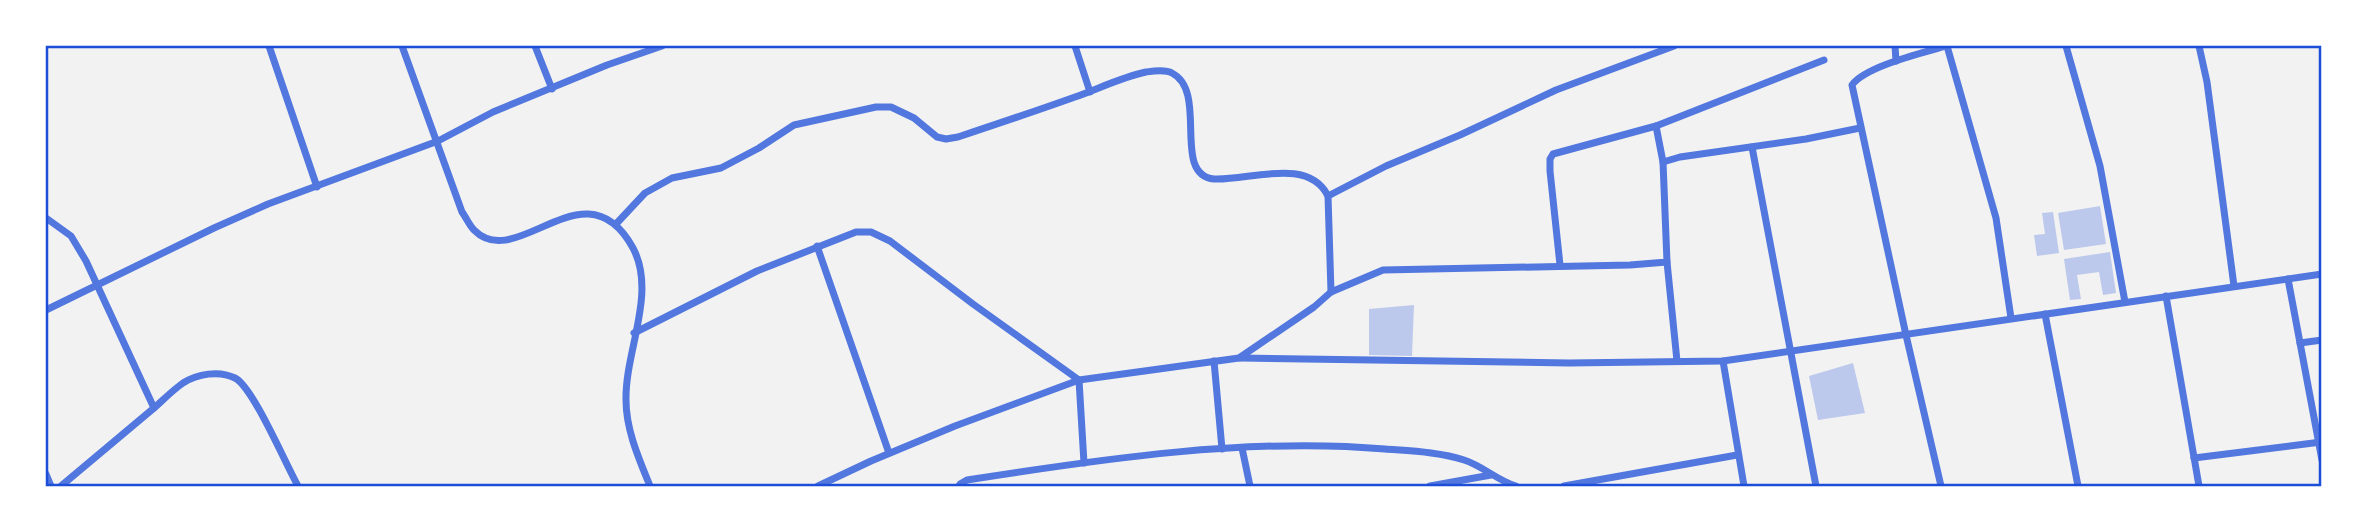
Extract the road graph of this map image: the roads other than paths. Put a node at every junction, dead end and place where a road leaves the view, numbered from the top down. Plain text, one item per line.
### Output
1 (269, 46) edge
2 (402, 46) edge
3 (535, 46) edge
4 (662, 46) edge
5 (1075, 46) edge
6 (1674, 46) edge
7 (1895, 46) edge
8 (1946, 46) edge
9 (2066, 46) edge
10 (2199, 46) edge
11 (1824, 60) dead end
12 (1896, 61) junction
13 (552, 89) junction
14 (1090, 92) junction
15 (1656, 126) junction
16 (1860, 128) junction
17 (438, 141) junction
18 (1752, 147) junction
19 (1663, 162) junction
20 (317, 187) junction
21 (1328, 196) junction
22 (46, 218) edge
23 (616, 224) junction
24 (817, 246) junction
25 (1667, 262) junction
26 (1560, 265) junction
27 (2322, 274) edge
28 (2288, 279) junction
29 (96, 286) junction
30 (2234, 286) junction
31 (1331, 292) junction
32 (2166, 296) junction
33 (2125, 302) junction
34 (46, 310) edge
35 (2045, 314) junction
36 (2011, 318) junction
37 (634, 333) junction
38 (1906, 335) junction
39 (2322, 340) edge
40 (2300, 343) junction
41 (1791, 350) junction
42 (1239, 358) junction
43 (1677, 361) junction
44 (1723, 361) junction
45 (1214, 362) junction
46 (1079, 380) junction
47 (154, 408) junction
48 (2320, 442) edge
49 (1242, 448) junction
50 (1222, 449) junction
51 (890, 453) junction
52 (1737, 455) junction
53 (2194, 458) junction
54 (2322, 460) edge
55 (1084, 463) junction
56 (46, 474) edge
57 (1492, 475) junction
58 (1613, 483) edge
59 (51, 486) edge
60 (61, 486) edge
61 (298, 486) edge
62 (650, 486) edge
63 (818, 486) edge
64 (959, 486) edge
65 (1250, 486) edge
66 (1430, 486) edge
67 (1516, 486) edge
68 (1564, 486) edge
69 (1744, 486) edge
70 (1816, 486) edge
71 (1941, 486) edge
72 (2078, 486) edge
73 (2199, 486) edge

1 - 20 street
2 - 17 street
3 - 13 street
4 - 13 street
5 - 14 street
6 - 21 street
7 - 12 street
8 - 12 street
8 - 36 street
9 - 33 street
10 - 30 street
11 - 15 street
12 - 16 street
13 - 17 street
14 - 21 street
14 - 23 street
15 - 19 street
15 - 26 street
16 - 18 street
16 - 38 street
17 - 20 street
17 - 23 street
18 - 19 street
18 - 41 street
19 - 25 street
20 - 29 street
21 - 31 street
22 - 29 street
23 - 37 street
24 - 37 street
24 - 46 street
24 - 51 street
25 - 26 street
25 - 43 street
26 - 31 street
27 - 28 street
28 - 30 street
28 - 40 street
29 - 34 street
29 - 47 street
30 - 32 street
31 - 42 street
32 - 33 street
32 - 53 street
33 - 35 street
35 - 36 street
35 - 72 street
36 - 38 street
37 - 62 street
38 - 41 street
38 - 71 street
39 - 40 street
40 - 48 street
41 - 44 street
41 - 70 street
42 - 43 street
42 - 45 street
43 - 44 street
44 - 52 street
45 - 46 street
45 - 50 street
46 - 51 street
46 - 55 street
47 - 60 street
47 - 61 street
48 - 53 street
48 - 54 street
49 - 50 street
49 - 57 street
49 - 65 street
50 - 55 street
51 - 63 street
52 - 58 street
52 - 69 street
53 - 73 street
55 - 64 street
56 - 59 street
57 - 66 street
57 - 67 street
58 - 68 street

